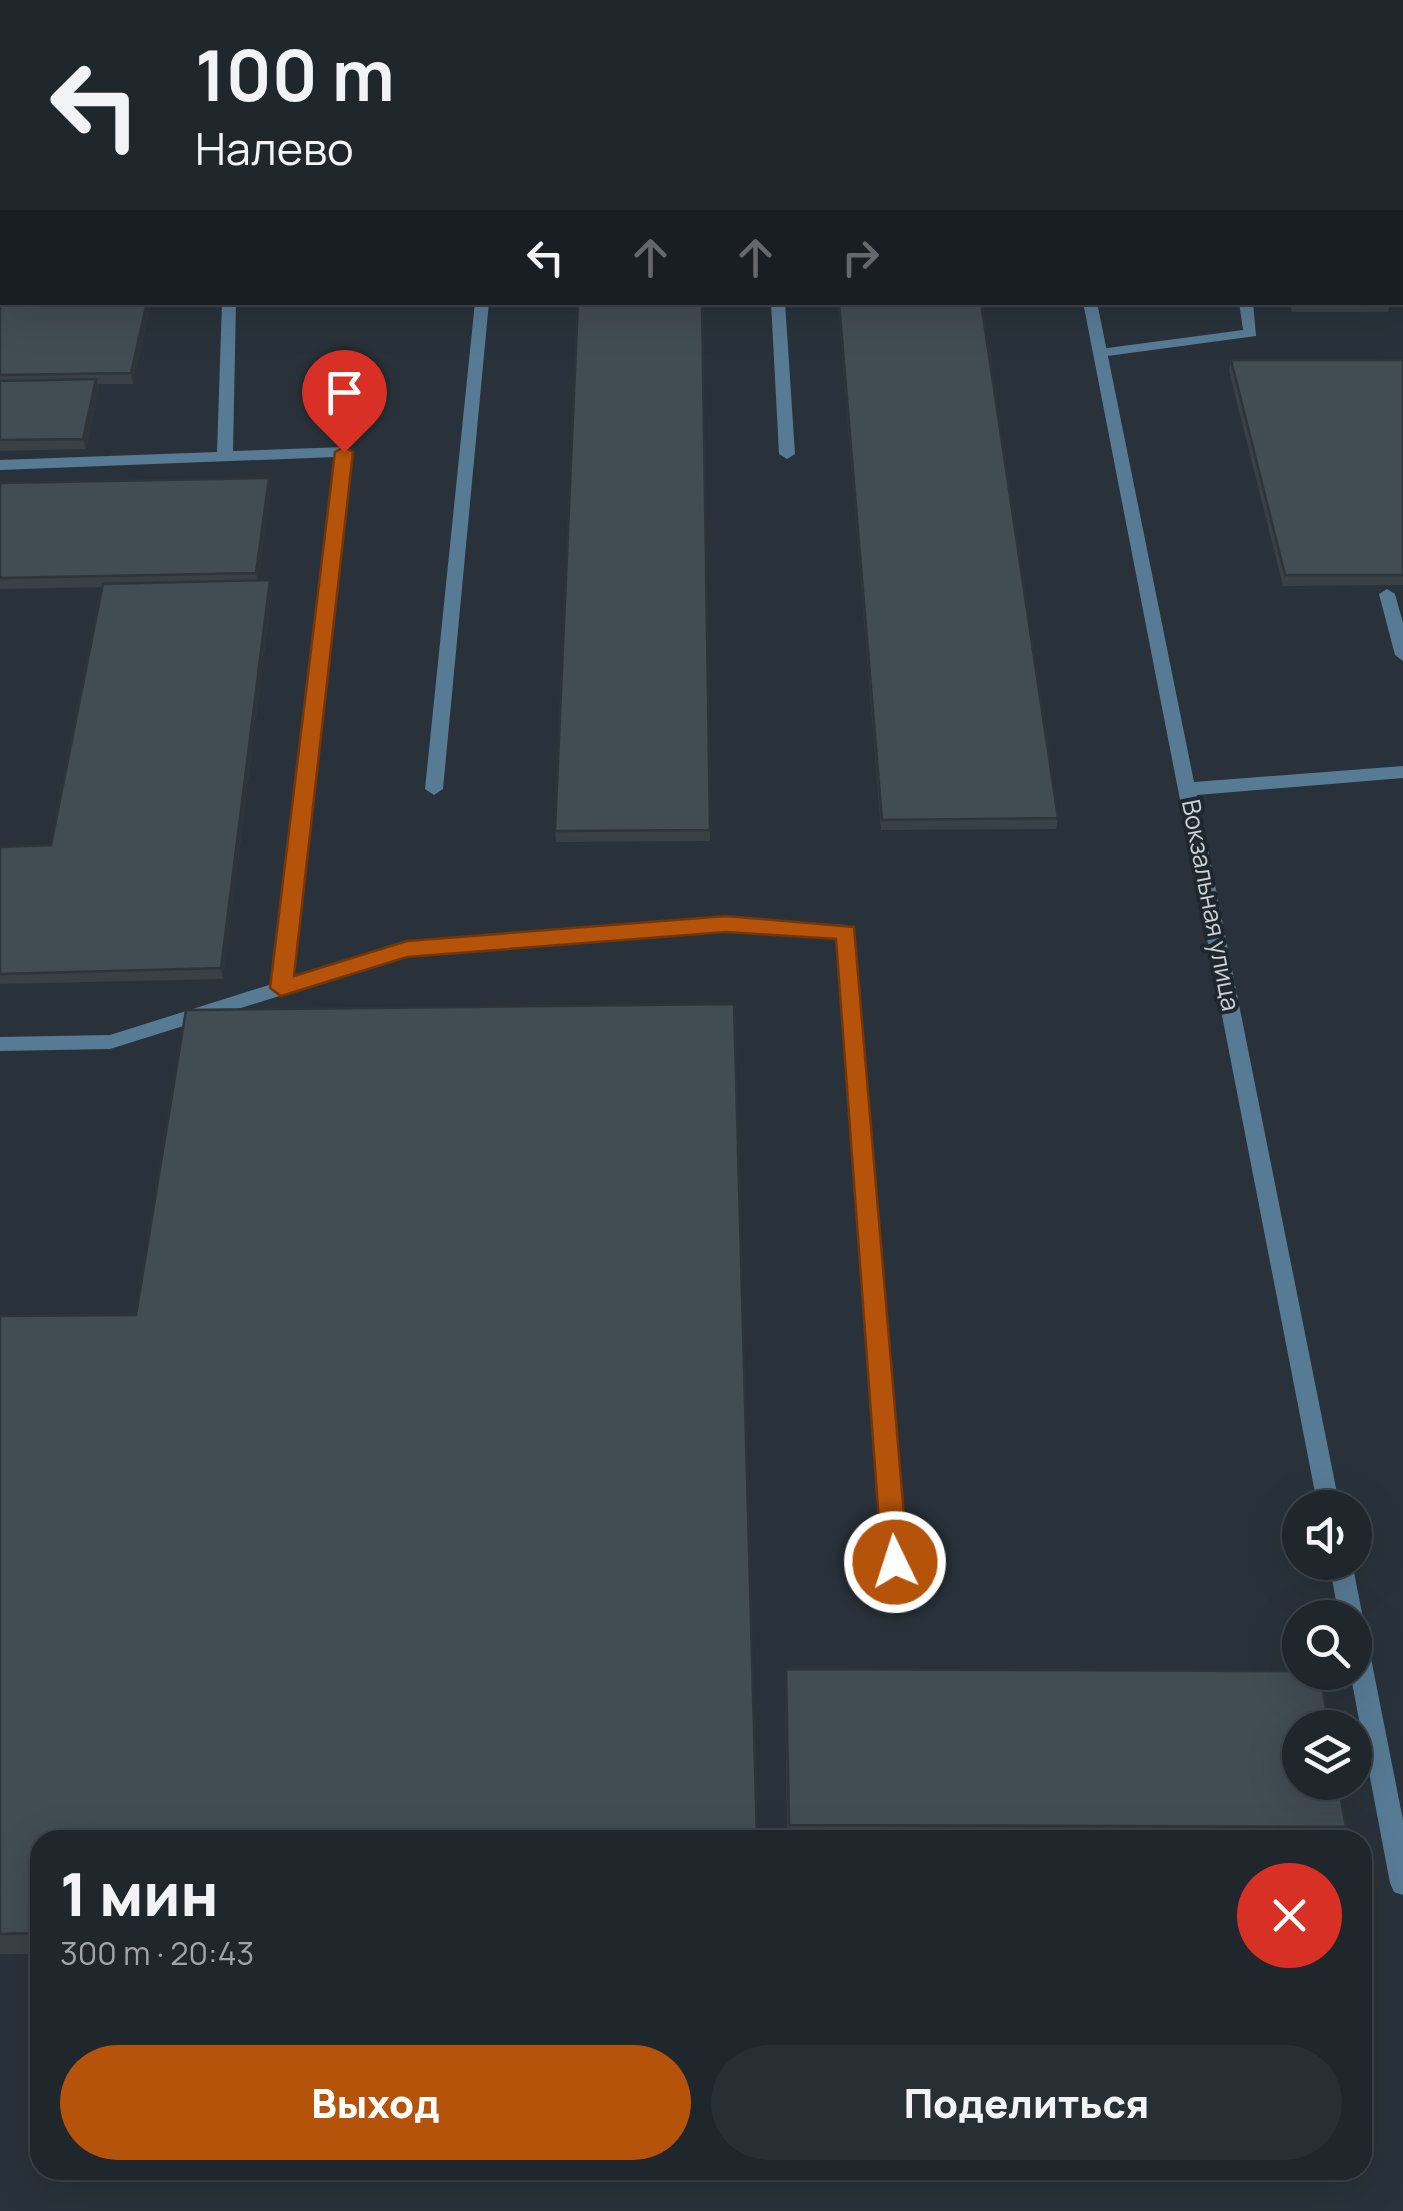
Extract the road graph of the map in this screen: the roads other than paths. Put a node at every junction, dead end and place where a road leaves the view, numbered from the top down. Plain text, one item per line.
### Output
1 (228, 305) edge
2 (482, 305) edge
3 (778, 305) edge
4 (1091, 305) edge
5 (1246, 305) edge
6 (1100, 352) junction
7 (787, 454) dead end
8 (224, 457) junction
9 (0, 465) edge
10 (1387, 594) dead end
11 (1403, 656) edge
12 (1403, 772) edge
13 (1188, 788) junction
14 (434, 789) dead end
15 (281, 988) junction
16 (0, 1044) edge
17 (1326, 1490) edge
18 (895, 1562) dead end
19 (1365, 1690) edge
20 (1403, 1883) edge

1 - 8 street
2 - 14 street
3 - 7 street
4 - 6 street, Вокзальная улица
5 - 6 street
6 - 13 street, Вокзальная улица
8 - 9 street
8 - 15 street
10 - 11 street
12 - 13 street
13 - 17 street, Вокзальная улица
15 - 16 street
15 - 18 street
19 - 20 street

